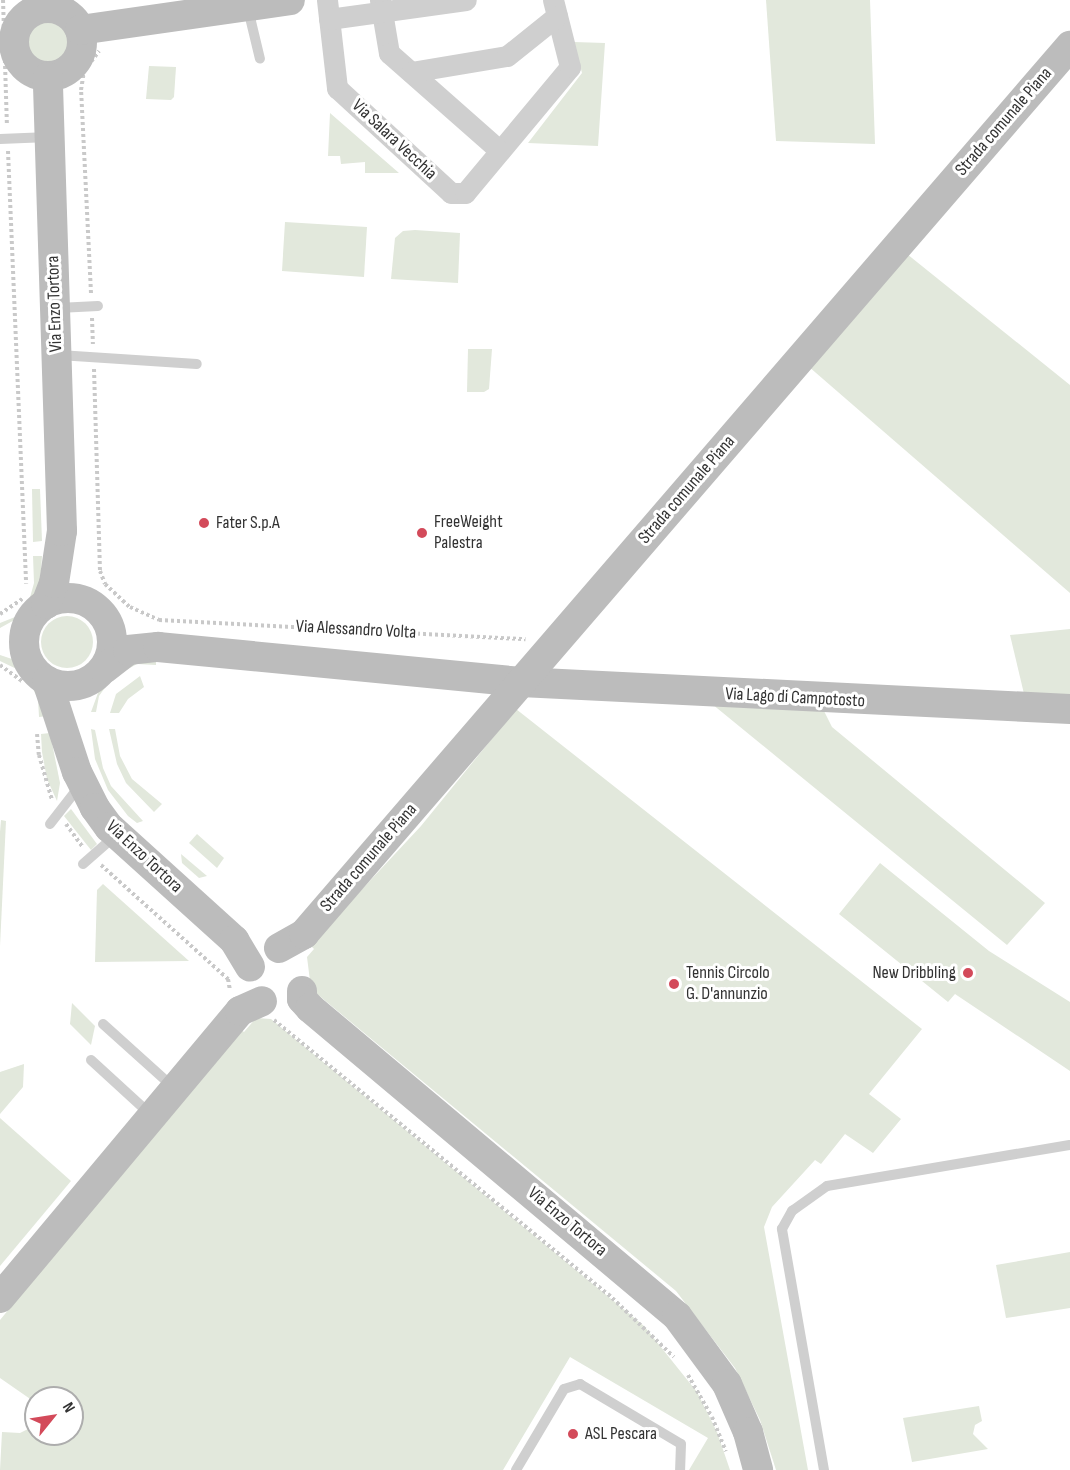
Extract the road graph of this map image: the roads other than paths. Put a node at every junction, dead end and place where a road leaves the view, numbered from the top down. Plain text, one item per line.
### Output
1 (290, 0) edge
2 (466, 0) edge
3 (45, 4) edge
4 (238, 5) edge
5 (381, 6) edge
6 (554, 8) edge
7 (328, 9) edge
8 (80, 30) junction
9 (6, 39) edge
10 (1069, 48) edge
11 (260, 59) dead end
12 (411, 72) junction
13 (48, 77) junction
14 (49, 137) junction
15 (4, 138) edge
16 (500, 151) junction
17 (98, 306) dead end
18 (55, 309) junction
19 (57, 355) junction
20 (196, 364) dead end
21 (62, 531) junction
22 (86, 601) junction
23 (38, 612) junction
24 (109, 623) junction
25 (159, 633) junction
26 (0, 634) edge
27 (0, 649) edge
28 (38, 672) junction
29 (98, 675) junction
30 (521, 682) junction
31 (1070, 709) edge
32 (77, 772) junction
33 (50, 824) dead end
34 (117, 835) junction
35 (83, 864) dead end
36 (273, 979) junction
37 (102, 1024) dead end
38 (91, 1060) dead end
39 (175, 1089) junction
40 (152, 1116) junction
41 (1070, 1145) edge
42 (0, 1298) edge
43 (516, 1470) edge
44 (680, 1470) edge
45 (758, 1470) edge
46 (824, 1470) edge

1 - 4 street
2 - 5 street, Via Salara Vecchia
3 - 8 street
3 - 9 street
4 - 8 street
4 - 11 lane
5 - 7 street, Via Salara Vecchia
5 - 12 street
6 - 12 street, Via Salara Vecchia
6 - 16 street, Via Salara Vecchia
7 - 16 street, Via Salara Vecchia
8 - 13 street
9 - 13 street
10 - 30 street, Strada comunale Piana
12 - 16 street
13 - 14 street, Via Enzo Tortora
14 - 15 lane
14 - 18 street, Via Enzo Tortora
17 - 18 lane
18 - 19 street, Via Enzo Tortora
19 - 20 lane
19 - 21 street, Via Enzo Tortora
21 - 22 street, Via Enzo Tortora
21 - 23 street, Via Enzo Tortora
22 - 23 street
22 - 24 street
23 - 26 street
23 - 28 street
24 - 25 street, Via Alessandro Volta
24 - 29 street
25 - 29 street, Via Alessandro Volta
25 - 30 street, Via Alessandro Volta
27 - 28 street
28 - 29 street
28 - 32 street, Via Enzo Tortora
29 - 32 street
30 - 31 street, Via Lago di Campotosto
30 - 36 street, Strada comunale Piana
32 - 33 lane
32 - 34 street, Via Enzo Tortora
34 - 35 lane
34 - 36 street, Via Enzo Tortora
36 - 39 street, Strada comunale Piana
36 - 45 street, Via Enzo Tortora
37 - 39 lane
38 - 40 lane
39 - 40 street, Strada comunale Piana
40 - 42 street, Strada comunale Piana
41 - 46 lane
43 - 44 lane

